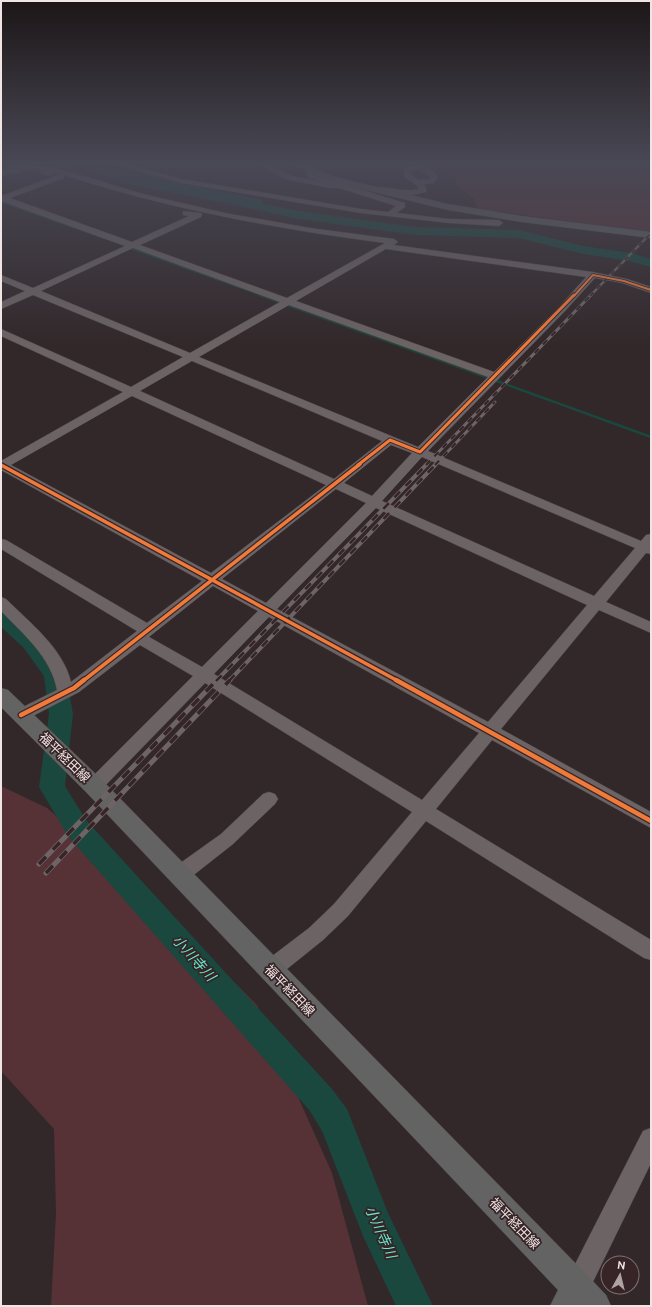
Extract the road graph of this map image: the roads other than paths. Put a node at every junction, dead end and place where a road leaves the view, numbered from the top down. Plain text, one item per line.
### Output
1 (72, 224) edge
2 (179, 224) edge
3 (252, 224) edge
4 (268, 224) edge
5 (304, 224) edge
6 (565, 224) edge
7 (651, 235) edge
8 (132, 246) junction
9 (385, 246) junction
10 (566, 262) dead end
11 (630, 273) dead end
12 (593, 275) junction
13 (1, 278) edge
14 (651, 290) edge
15 (32, 291) junction
16 (288, 302) junction
17 (1, 306) edge
18 (1, 332) edge
19 (191, 358) junction
20 (495, 376) junction
21 (133, 391) junction
22 (390, 440) junction
23 (420, 452) junction
24 (1, 465) edge
25 (335, 484) junction
26 (374, 502) junction
27 (1, 543) edge
28 (649, 545) edge
29 (211, 580) junction
30 (1, 602) edge
31 (597, 603) junction
32 (266, 610) junction
33 (651, 628) edge
34 (142, 634) junction
35 (204, 675) junction
36 (65, 692) junction
37 (1, 695) edge
38 (26, 719) junction
39 (490, 731) junction
40 (94, 786) junction
41 (269, 799) dead end
42 (424, 810) junction
43 (651, 821) edge
44 (180, 875) junction
45 (651, 951) edge
46 (270, 970) junction
47 (651, 1139) edge
48 (579, 1300) edge

1 - 8 street
2 - 8 street
3 - 9 street
4 - 11 street
5 - 10 street
6 - 7 main road
8 - 15 street
8 - 16 street
9 - 12 street
9 - 16 street
12 - 14 street
12 - 20 street
13 - 15 street
15 - 17 street
15 - 19 street
16 - 19 street
16 - 20 street
18 - 21 street
19 - 21 street
19 - 22 street
20 - 23 street
21 - 24 street
21 - 25 street
22 - 23 street
22 - 25 street
23 - 26 street
23 - 28 street
24 - 29 street
25 - 26 street
25 - 29 street
26 - 31 street
26 - 32 street
27 - 34 street
28 - 31 street
29 - 32 street
29 - 34 street
30 - 36 street
31 - 33 street
31 - 39 street
32 - 35 street
32 - 39 street
34 - 35 street
34 - 36 street
35 - 40 street
35 - 42 street
36 - 38 street
37 - 38 main road, 福平経田線
38 - 40 main road, 福平経田線
39 - 42 street
39 - 43 street
40 - 44 main road, 福平経田線
41 - 44 street
42 - 45 street
42 - 46 street
44 - 46 main road, 福平経田線
46 - 48 main road, 福平経田線
47 - 48 street

